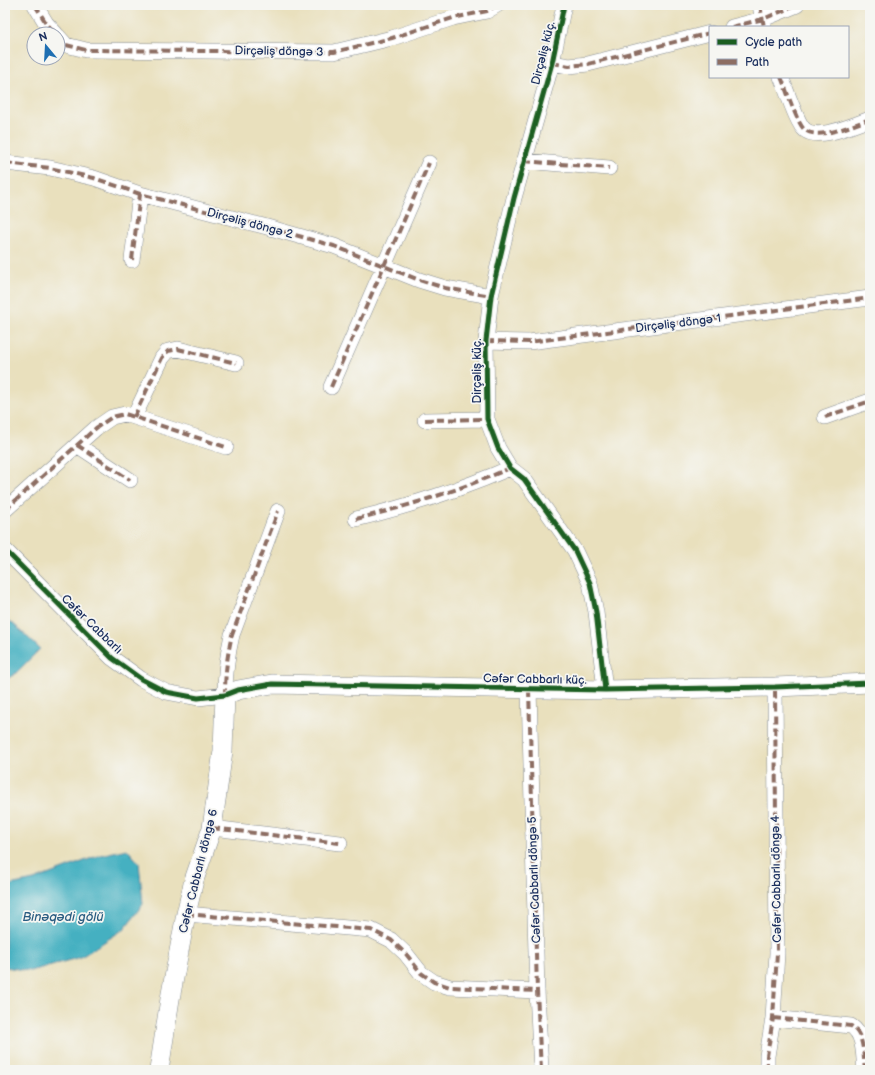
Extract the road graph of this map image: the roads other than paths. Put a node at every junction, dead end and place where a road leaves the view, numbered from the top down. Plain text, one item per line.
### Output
1 (35, 5) edge
2 (496, 5) edge
3 (564, 5) edge
4 (797, 5) edge
5 (763, 17) edge
6 (49, 26) edge
7 (735, 26) edge
8 (709, 33) edge
9 (66, 45) edge
10 (552, 63) junction
11 (781, 78) edge
12 (870, 119) edge
13 (524, 161) junction
14 (5, 163) edge
15 (429, 163) dead end
16 (609, 168) dead end
17 (140, 194) junction
18 (132, 260) dead end
19 (384, 266) junction
20 (491, 296) junction
21 (870, 298) edge
22 (486, 341) junction
23 (236, 362) dead end
24 (330, 387) dead end
25 (870, 401) edge
26 (134, 417) junction
27 (825, 417) dead end
28 (487, 419) junction
29 (425, 420) dead end
30 (77, 445) junction
31 (226, 447) dead end
32 (510, 468) junction
33 (130, 480) dead end
34 (5, 510) edge
35 (278, 511) dead end
36 (356, 519) dead end
37 (5, 550) edge
38 (870, 683) edge
39 (775, 687) junction
40 (529, 689) junction
41 (605, 690) junction
42 (225, 696) junction
43 (212, 828) junction
44 (340, 843) dead end
45 (186, 914) junction
46 (537, 991) junction
47 (773, 1018) junction
48 (158, 1070) edge
49 (541, 1070) edge
50 (767, 1070) edge
51 (865, 1070) edge

1 - 6 street
2 - 9 street, Dirçəliş döngə 3
3 - 10 street, Dirçəliş küç.
4 - 5 street
5 - 7 street
8 - 10 street
10 - 13 street, Dirçəliş küç.
11 - 12 street
13 - 16 street
13 - 20 street, Dirçəliş küç.
14 - 17 street, Dirçəliş döngə 2
15 - 19 street
17 - 18 street
17 - 19 street, Dirçəliş döngə 2
19 - 20 street, Dirçəliş döngə 2
19 - 24 street
20 - 22 street, Dirçəliş küç.
21 - 22 street, Dirçəliş döngə 1
22 - 28 street, Dirçəliş küç.
23 - 26 street
25 - 27 street
26 - 30 street
26 - 31 street
28 - 29 street
28 - 32 street, Dirçəliş küç.
30 - 33 street
30 - 34 street
32 - 36 street
32 - 41 street, Dirçəliş küç.
35 - 42 street
37 - 42 street, Cəfər Cabbarlı
38 - 39 street, Cəfər Cabbarlı küç.
39 - 41 street, Cəfər Cabbarlı küç.
39 - 47 street, Cəfər Cabbarlı döngə 4
40 - 41 street, Cəfər Cabbarlı küç.
40 - 42 street, Cəfər Cabbarlı küç.
40 - 46 street, Cəfər Cabbarlı döngə 5
42 - 43 street, Cəfər Cabbarlı döngə 6
43 - 44 street
43 - 45 street, Cəfər Cabbarlı döngə 6
45 - 46 street
45 - 48 street, Cəfər Cabbarlı döngə 6
46 - 49 street, Cəfər Cabbarlı döngə 5
47 - 50 street, Cəfər Cabbarlı döngə 4
47 - 51 street

